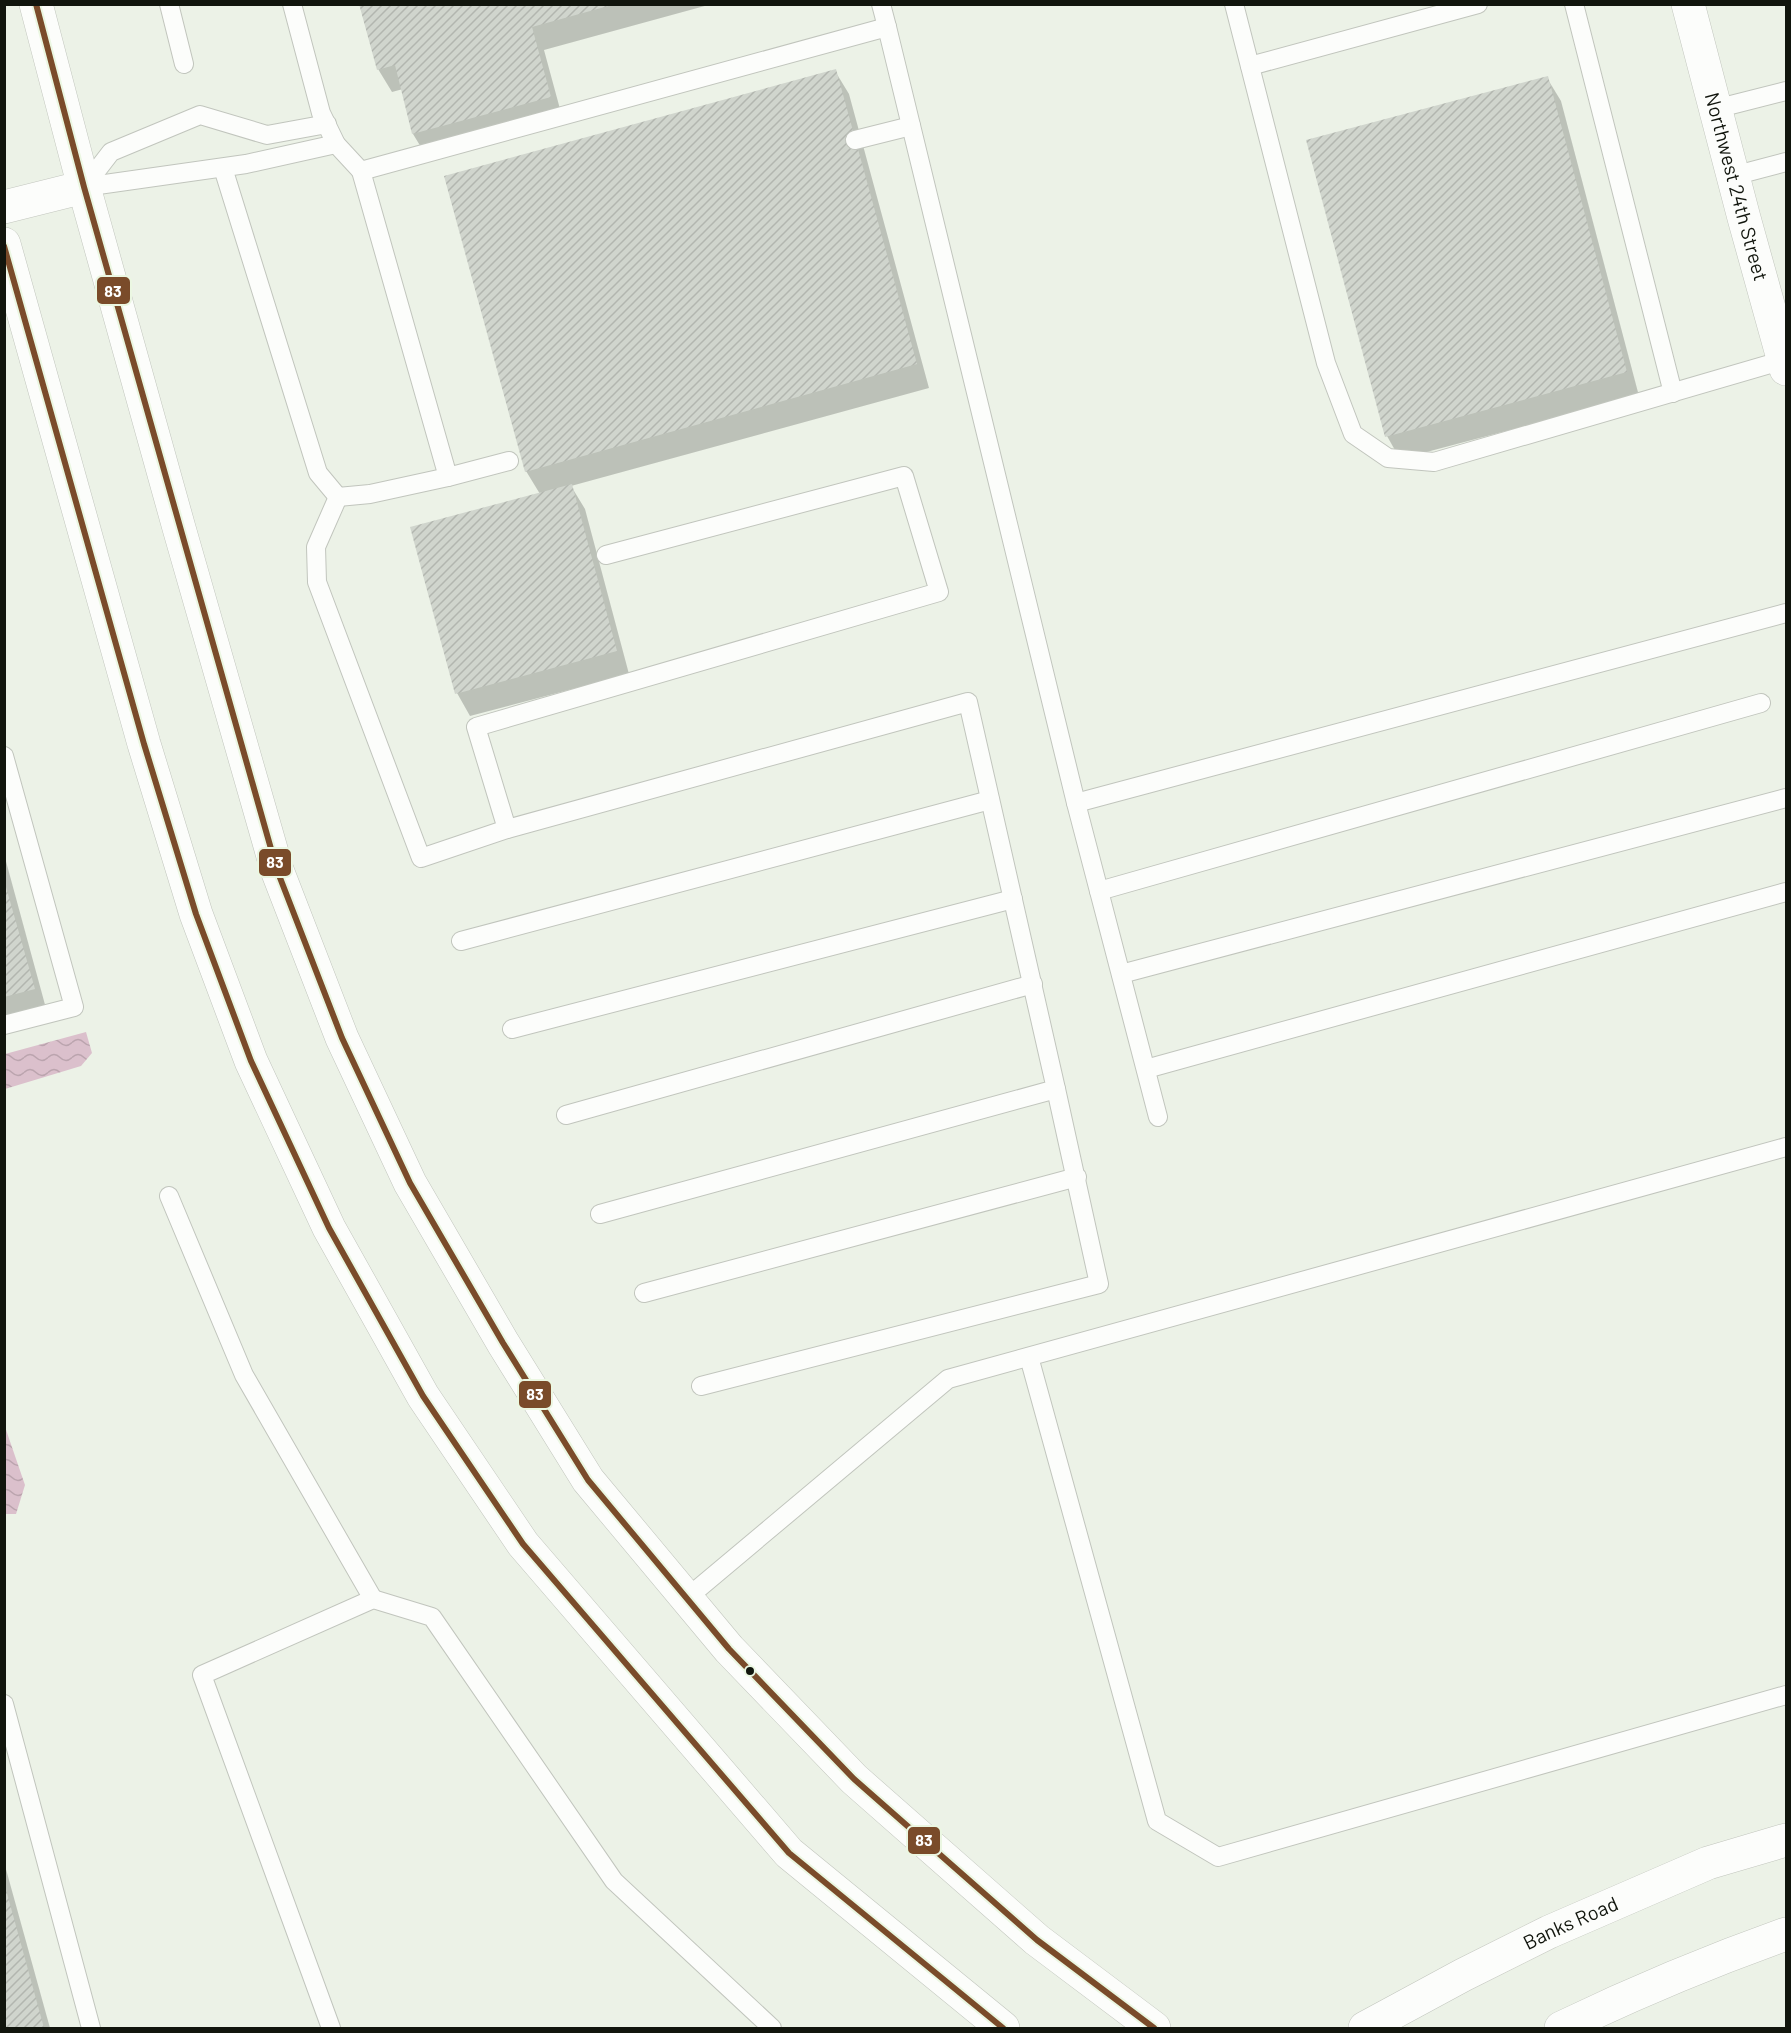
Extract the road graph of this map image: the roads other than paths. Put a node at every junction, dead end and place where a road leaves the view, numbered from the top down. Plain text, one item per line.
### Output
1 (36, 4) edge
2 (170, 4) edge
3 (292, 4) edge
4 (881, 4) edge
5 (1234, 4) edge
6 (1478, 4) edge
7 (1574, 4) edge
8 (1688, 4) edge
9 (887, 27) junction
10 (184, 64) dead end
11 (1250, 66) junction
12 (1786, 91) edge
13 (1715, 109) junction
14 (327, 124) junction
15 (911, 126) junction
16 (855, 140) dead end
17 (336, 144) junction
18 (1786, 162) edge
19 (223, 168) junction
20 (362, 171) junction
21 (1733, 176) junction
22 (84, 186) junction
23 (4, 207) edge
24 (4, 243) edge
25 (1785, 364) edge
26 (1673, 393) junction
27 (509, 461) dead end
28 (448, 477) junction
29 (338, 497) junction
30 (606, 555) dead end
31 (1786, 613) edge
32 (1761, 703) dead end
33 (4, 756) edge
34 (1786, 798) edge
35 (990, 800) junction
36 (1076, 803) junction
37 (507, 829) junction
38 (1099, 891) junction
39 (1786, 892) edge
40 (1013, 899) junction
41 (461, 941) dead end
42 (1121, 974) junction
43 (1034, 984) junction
44 (4, 1025) edge
45 (512, 1029) dead end
46 (1146, 1069) junction
47 (1056, 1089) junction
48 (566, 1115) dead end
49 (1158, 1117) dead end
50 (1786, 1147) edge
51 (1077, 1178) junction
52 (169, 1196) dead end
53 (600, 1214) dead end
54 (644, 1293) dead end
55 (1029, 1357) junction
56 (701, 1386) dead end
57 (687, 1598) junction
58 (373, 1599) junction
59 (1786, 1695) edge
60 (4, 1704) edge
61 (1786, 1840) edge
62 (1786, 1934) edge
63 (91, 2028) edge
64 (331, 2028) edge
65 (772, 2028) edge
66 (1002, 2028) edge
67 (1154, 2028) edge
68 (1365, 2028) edge
69 (1561, 2028) edge

1 - 22 main road
2 - 10 lane
3 - 14 lane
4 - 9 lane
5 - 11 lane
6 - 11 lane
7 - 26 lane
8 - 13 main road, Northwest 24th Street
9 - 15 lane
9 - 20 lane
11 - 26 lane
12 - 13 lane
13 - 21 main road, Northwest 24th Street
14 - 17 lane
14 - 22 lane
15 - 16 lane
15 - 36 lane
17 - 19 lane
17 - 20 lane
18 - 21 lane
19 - 22 lane
19 - 29 lane
20 - 28 lane
21 - 25 main road, Northwest 24th Street
22 - 23 main road
22 - 57 main road
24 - 66 main road
25 - 26 lane
27 - 28 lane
28 - 29 lane
29 - 37 lane
30 - 37 lane
31 - 36 lane
32 - 38 lane
33 - 44 lane
34 - 42 lane
35 - 37 lane
35 - 40 lane
35 - 41 lane
36 - 38 lane
38 - 42 lane
39 - 46 lane
40 - 43 lane
40 - 45 lane
42 - 46 lane
43 - 47 lane
43 - 48 lane
46 - 49 lane
47 - 51 lane
47 - 53 lane
50 - 55 lane
51 - 54 lane
51 - 56 lane
52 - 58 lane
55 - 57 lane
55 - 59 lane
57 - 67 main road
58 - 64 lane
58 - 65 lane
60 - 63 lane
61 - 68 main road, Banks Road
62 - 69 main road

